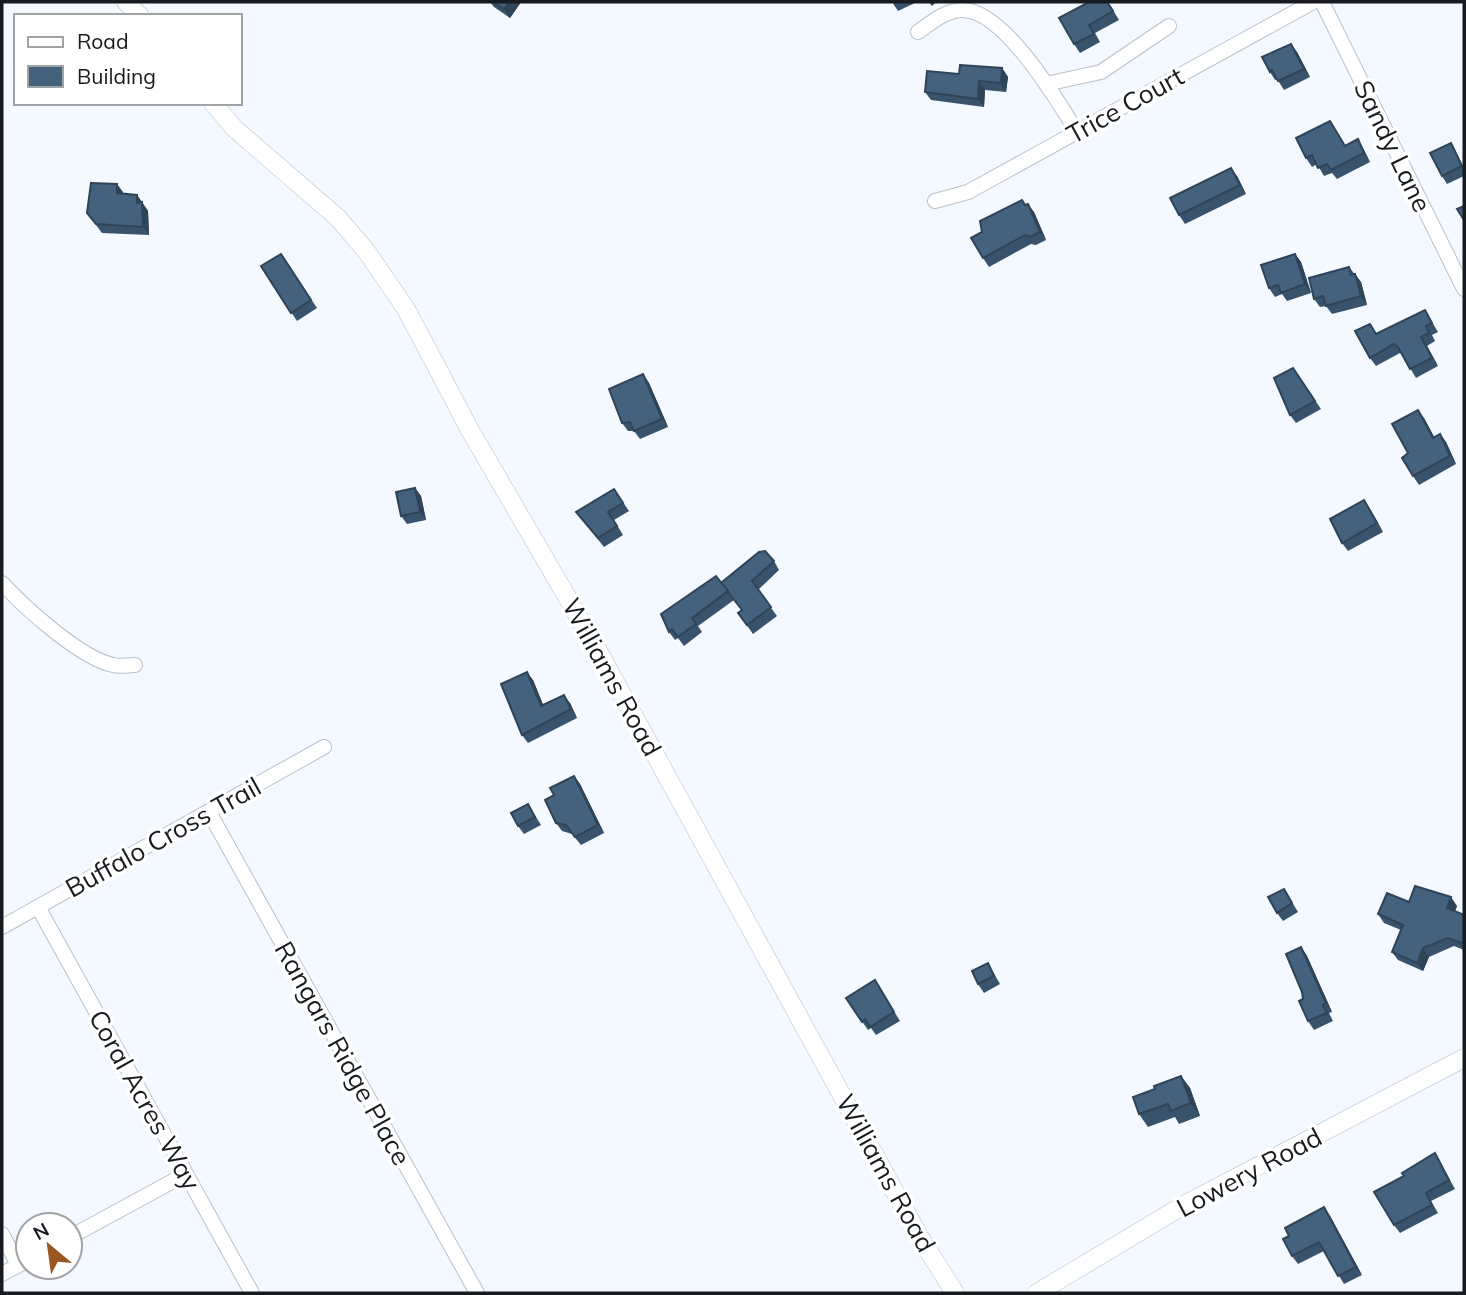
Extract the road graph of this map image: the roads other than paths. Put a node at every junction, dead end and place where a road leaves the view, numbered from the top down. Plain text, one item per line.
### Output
1 (1313, 2) edge
2 (1322, 2) edge
3 (1169, 26) dead end
4 (918, 32) dead end
5 (1046, 84) junction
6 (215, 105) edge
7 (1076, 132) junction
8 (935, 201) dead end
9 (1464, 289) edge
10 (2, 583) edge
11 (135, 664) dead end
12 (324, 747) dead end
13 (209, 812) junction
14 (38, 906) junction
15 (2, 926) edge
16 (1464, 1058) edge
17 (186, 1174) junction
18 (84, 1229) edge
19 (2, 1234) edge
20 (14, 1250) edge
21 (252, 1293) edge
22 (477, 1293) edge
23 (955, 1293) edge
24 (1037, 1293) edge

1 - 7 street, Trice Court
2 - 9 street, Sandy Lane
3 - 5 street
4 - 5 street
5 - 7 street
6 - 23 street, Williams Road
7 - 8 street, Trice Court
10 - 11 street
12 - 13 street, Buffalo Cross Trail
13 - 14 street, Buffalo Cross Trail
13 - 22 street, Rangars Ridge Place
14 - 15 street, Buffalo Cross Trail
14 - 17 street, Coral Acres Way
16 - 24 street, Lowery Road
17 - 18 street
17 - 21 street, Coral Acres Way
19 - 20 street

